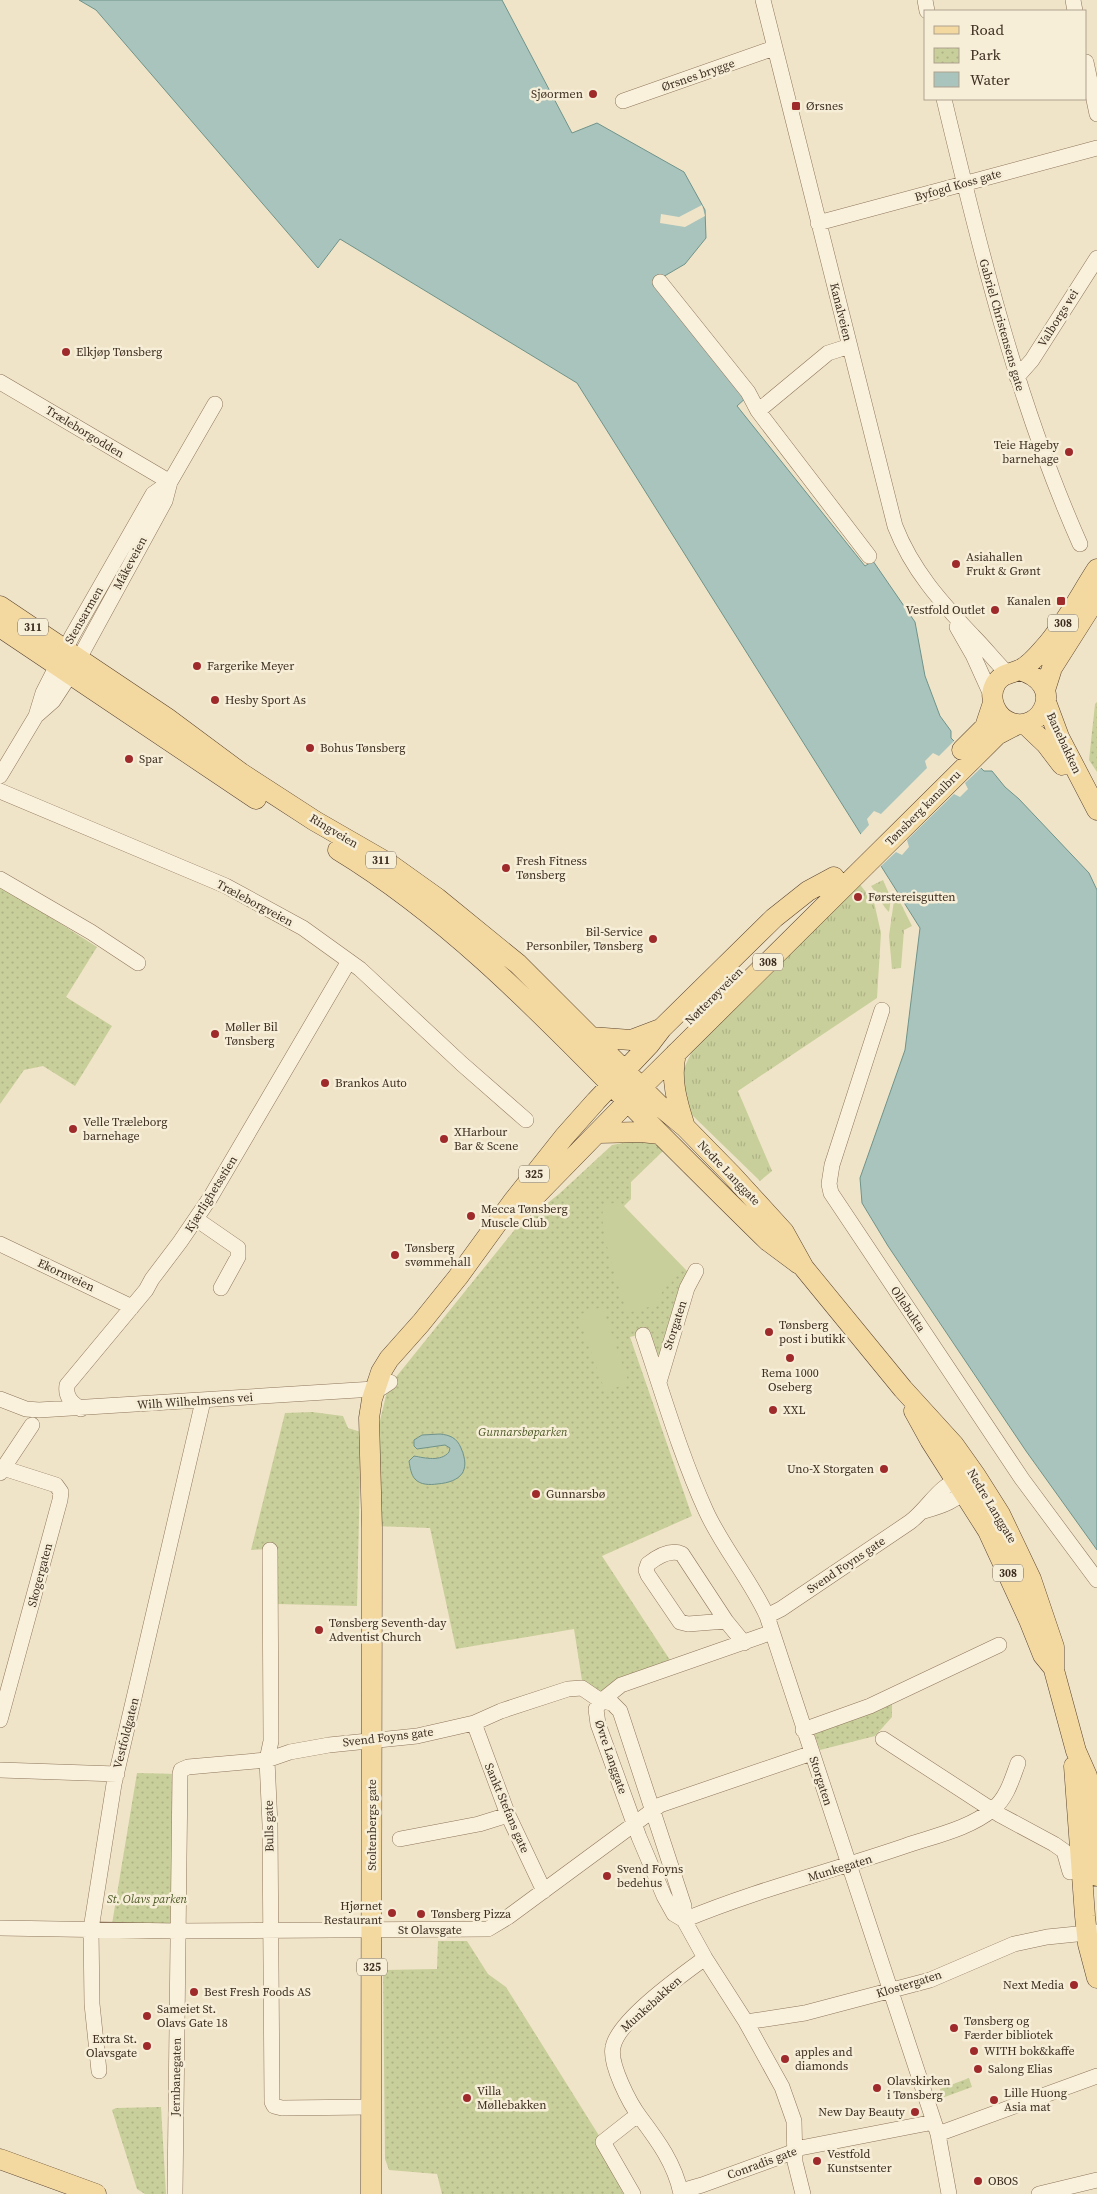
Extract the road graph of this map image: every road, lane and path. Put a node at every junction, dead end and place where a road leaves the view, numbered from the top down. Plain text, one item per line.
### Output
1 (763, 0) edge
2 (774, 48) junction
3 (1087, 67) edge
4 (944, 100) edge
5 (623, 101) dead end
6 (1097, 114) edge
7 (1097, 148) edge
8 (964, 184) junction
9 (818, 223) junction
10 (1097, 258) edge
11 (660, 282) dead end
12 (850, 346) junction
13 (1017, 378) junction
14 (0, 382) edge
15 (216, 404) dead end
16 (758, 411) junction
17 (170, 482) junction
18 (1080, 544) dead end
19 (869, 556) dead end
20 (1097, 569) edge
21 (1097, 597) edge
22 (0, 606) edge
23 (948, 610) junction
24 (0, 627) edge
25 (68, 662) junction
26 (1013, 672) junction
27 (1046, 696) junction
28 (993, 700) junction
29 (1022, 724) junction
30 (982, 740) junction
31 (0, 776) edge
32 (0, 791) edge
33 (1097, 810) edge
34 (854, 867) junction
35 (834, 877) junction
36 (0, 879) edge
37 (349, 961) junction
38 (138, 963) dead end
39 (882, 1010) dead end
40 (662, 1028) junction
41 (591, 1037) junction
42 (676, 1053) junction
43 (626, 1086) junction
44 (526, 1120) dead end
45 (685, 1127) junction
46 (599, 1133) junction
47 (660, 1134) junction
48 (579, 1151) junction
49 (196, 1219) junction
50 (0, 1244) edge
51 (804, 1268) junction
52 (464, 1269) junction
53 (696, 1271) dead end
54 (221, 1288) dead end
55 (132, 1307) junction
56 (643, 1335) dead end
57 (659, 1382) junction
58 (382, 1386) junction
59 (903, 1389) junction
60 (0, 1399) edge
61 (203, 1401) junction
62 (81, 1409) junction
63 (32, 1425) dead end
64 (1, 1471) edge
65 (976, 1476) junction
66 (959, 1487) junction
67 (270, 1550) dead end
68 (1097, 1580) edge
69 (767, 1616) junction
70 (726, 1621) junction
71 (764, 1635) dead end
72 (744, 1643) junction
73 (999, 1645) dead end
74 (1054, 1670) junction
75 (601, 1702) junction
76 (0, 1720) edge
77 (474, 1722) junction
78 (803, 1730) junction
79 (883, 1739) dead end
80 (372, 1740) junction
81 (1076, 1751) junction
82 (812, 1753) junction
83 (267, 1760) junction
84 (1018, 1763) dead end
85 (0, 1770) edge
86 (117, 1774) junction
87 (652, 1810) junction
88 (993, 1810) junction
89 (508, 1815) junction
90 (635, 1824) junction
91 (400, 1839) dead end
92 (849, 1865) junction
93 (1070, 1872) dead end
94 (1097, 1876) edge
95 (544, 1891) junction
96 (684, 1920) junction
97 (0, 1928) edge
98 (91, 1929) junction
99 (372, 1929) junction
100 (272, 1930) junction
101 (177, 1931) junction
102 (1092, 1932) edge
103 (705, 1958) junction
104 (1097, 1978) edge
105 (891, 1991) junction
106 (746, 2022) junction
107 (99, 2071) dead end
108 (1097, 2076) edge
109 (372, 2107) junction
110 (639, 2116) junction
111 (936, 2128) junction
112 (795, 2149) junction
113 (0, 2159) edge
114 (1097, 2180) edge
115 (681, 2192) edge
116 (96, 2194) edge
117 (175, 2194) edge
118 (371, 2194) edge
119 (634, 2194) edge
120 (803, 2194) edge
121 (949, 2194) edge
122 (1039, 2194) edge

1 - 2 street, Kanalveien
2 - 5 street, Ørsnes brygge
2 - 9 street, Kanalveien
3 - 6 street
4 - 8 street, Gabriel Christensens gate
7 - 8 street, Byfogd Koss gate
8 - 9 street, Byfogd Koss gate
8 - 13 street, Gabriel Christensens gate
9 - 12 street, Kanalveien
10 - 13 street, Valborgs vei
11 - 16 street
12 - 16 street
12 - 23 street, Kanalveien
13 - 18 street, Gabriel Christensens gate
14 - 17 street, Træleborgodden
15 - 17 street
16 - 19 street
17 - 25 street, Stensarmen
20 - 26 main road, 308
21 - 27 main road, 308
22 - 25 main road, Ringveien / 311
23 - 26 street, Kanalveien
23 - 28 street, Kanalveien
24 - 25 main road, Ringveien / 311
25 - 31 street
25 - 41 main road, Ringveien / 311
25 - 43 main road, Ringveien / 311
26 - 27 main road
26 - 28 main road, 308
27 - 29 main road, 308
27 - 33 main road, Banebakken
28 - 29 main road
28 - 30 main road, 308
29 - 30 main road, 308
29 - 33 main road, Banebakken
30 - 34 main road, Tønsberg kanalbru / 308
32 - 37 street, Træleborgveien
34 - 35 main road, Nøtterøyveien / 308
34 - 42 main road, Nøtterøyveien / 308
35 - 40 main road, Nøtterøyveien / 308
35 - 43 main road, Nøtterøyveien / 308
36 - 38 street
37 - 44 street, Træleborgveien
37 - 49 street, Kjærlighetsstien
39 - 68 street, Ollebukta
40 - 41 main road, 308
40 - 43 main road, Nøtterøyveien / 308
41 - 43 main road, Ringveien / 311
42 - 43 main road, Nøtterøyveien / 308
42 - 45 main road, 308
43 - 45 main road, Nedre Langgate / 308
43 - 46 main road, Stoltenbergs gate / 325
43 - 47 main road, Nedre Langgate / 308
43 - 48 main road, Stoltenbergs gate / 325
43 - 52 main road, Stoltenbergs gate / 325
45 - 51 main road, Nedre Langgate / 308
46 - 47 main road
46 - 48 main road, Stoltenbergs gate / 325
47 - 51 main road, Nedre Langgate / 308
48 - 52 main road, Stoltenbergs gate / 325
49 - 54 street
49 - 55 street, Kjærlighetsstien
50 - 55 street, Ekornveien
51 - 59 main road, Nedre Langgate / 308
52 - 58 main road, Stoltenbergs gate / 325
53 - 57 street, Storgaten
55 - 62 street, Kjærlighetsstien
56 - 57 street, Storgaten
57 - 69 street, Storgaten
58 - 61 street, Wilh Wilhelmsens vei
58 - 80 main road, Stoltenbergs gate / 325
59 - 65 main road, Nedre Langgate / 308
59 - 66 main road, Nedre Langgate / 308
60 - 62 street, Wilh Wilhelmsens vei
61 - 62 street, Wilh Wilhelmsens vei
61 - 86 street, Vestfoldgaten
63 - 64 street
64 - 76 street, Skogergaten
65 - 66 street, Svend Foyns gate
65 - 74 main road, Nedre Langgate / 308
66 - 69 street, Svend Foyns gate
66 - 74 main road, Nedre Langgate / 308
67 - 83 street, Bulls gate
69 - 78 street, Storgaten
70 - 70 street
70 - 72 street
71 - 72 street
72 - 75 street
73 - 78 street
74 - 81 main road, Nedre Langgate / 308
75 - 77 street, Svend Foyns gate
75 - 87 street, Øvre Langgate
75 - 90 street, Øvre Langgate
77 - 80 street, Svend Foyns gate
77 - 89 street, Sankt Stefans gate
78 - 82 street, Storgaten
79 - 88 street
80 - 83 street, Svend Foyns gate
80 - 99 main road, Stoltenbergs gate / 325
81 - 94 main road, Nedre Langgate / 308
81 - 102 main road, Nedre Langgate / 308
82 - 87 street, St Olavsgate
82 - 92 street, Storgaten
83 - 100 street, Bulls gate
83 - 101 street, Svend Foyns gate
84 - 88 street, Munkegaten
85 - 86 street
86 - 98 street, Vestfoldgaten
87 - 90 street, St Olavsgate
87 - 96 street, Øvre Langgate
88 - 92 street, Munkegaten
88 - 93 street
89 - 91 street
89 - 95 street, Sankt Stefans gate
90 - 95 street, St Olavsgate
90 - 96 street, Øvre Langgate
92 - 96 street, Munkegaten
92 - 105 street, Storgaten
95 - 99 street, St Olavsgate
96 - 103 street, Øvre Langgate
97 - 98 street, St Olavsgate
98 - 101 street, St Olavsgate
98 - 107 street, Vestfoldgaten
99 - 100 street, St Olavsgate
99 - 109 main road, Stoltenbergs gate / 325
100 - 101 street, St Olavsgate
100 - 109 street, Bulls gate
101 - 117 street, Jernbanegaten
102 - 104 main road, Nedre Langgate / 308
102 - 105 street, Klostergaten
103 - 106 street, Øvre Langgate
103 - 110 street, Munkebakken
105 - 106 street, Klostergaten
105 - 111 street, Storgaten
106 - 112 street, Øvre Langgate
108 - 111 street, Conradis gate
109 - 118 main road, Stoltenbergs gate / 325
110 - 115 street, Munkebakken
110 - 119 street
111 - 112 street, Conradis gate
111 - 121 street, Storgaten
112 - 115 street, Conradis gate
112 - 120 street, Øvre Langgate
113 - 116 main road
114 - 122 street

